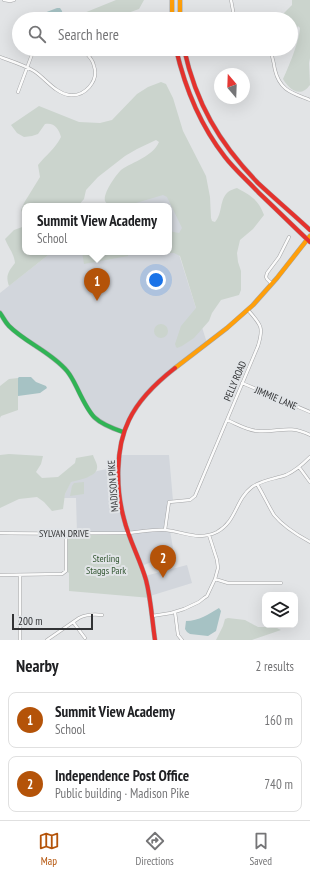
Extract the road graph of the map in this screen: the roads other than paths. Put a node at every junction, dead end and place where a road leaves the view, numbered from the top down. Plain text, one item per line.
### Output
1 (4, 0) edge
2 (14, 0) edge
3 (172, 0) edge
4 (180, 0) edge
5 (231, 0) edge
6 (172, 12) edge
7 (180, 12) edge
8 (233, 12) edge
9 (31, 56) edge
10 (89, 56) edge
11 (178, 56) edge
12 (186, 56) edge
13 (272, 56) edge
14 (0, 57) edge
15 (27, 67) junction
16 (18, 92) dead end
17 (310, 100) edge
18 (310, 230) edge
19 (289, 237) dead end
20 (309, 239) edge
21 (272, 284) junction
22 (248, 310) junction
23 (0, 313) edge
24 (242, 383) junction
25 (310, 412) edge
26 (227, 420) junction
27 (123, 432) junction
28 (310, 435) edge
29 (310, 457) edge
30 (299, 467) junction
31 (310, 482) edge
32 (257, 484) junction
33 (165, 530) junction
34 (0, 533) edge
35 (66, 533) junction
36 (128, 533) junction
37 (209, 535) junction
38 (310, 542) edge
39 (0, 574) edge
40 (20, 575) junction
41 (215, 579) junction
42 (281, 583) dead end
43 (175, 612) junction
44 (102, 616) dead end
45 (152, 616) junction
46 (73, 622) junction
47 (85, 638) dead end
48 (20, 640) edge
49 (47, 640) edge
50 (155, 640) edge
51 (182, 640) edge

1 - 2 street
3 - 6 main road
4 - 7 main road
5 - 8 street
9 - 15 street
10 - 15 street
11 - 20 main road
12 - 18 main road
13 - 17 street
14 - 15 street
15 - 16 street
19 - 21 street
20 - 21 main road
21 - 22 main road
22 - 24 street, PELLY ROAD
22 - 27 main road, MADISON PIKE
23 - 27 main road
24 - 25 street, JIMMIE LANE
24 - 26 street, PELLY ROAD
26 - 28 street
26 - 33 street, PELLY ROAD
27 - 36 main road, MADISON PIKE
29 - 30 street
30 - 31 street
30 - 32 street
32 - 37 street
32 - 38 street
33 - 36 street, SYLVAN DRIVE
33 - 37 street, SYLVAN DRIVE
34 - 35 street, SYLVAN DRIVE
35 - 36 street, SYLVAN DRIVE
35 - 40 street
36 - 45 main road, MADISON PIKE
37 - 41 street
39 - 40 street
40 - 48 street
41 - 42 street
41 - 43 street
43 - 45 street
43 - 51 street
44 - 46 street
45 - 50 main road, MADISON PIKE
46 - 47 street
46 - 49 street

